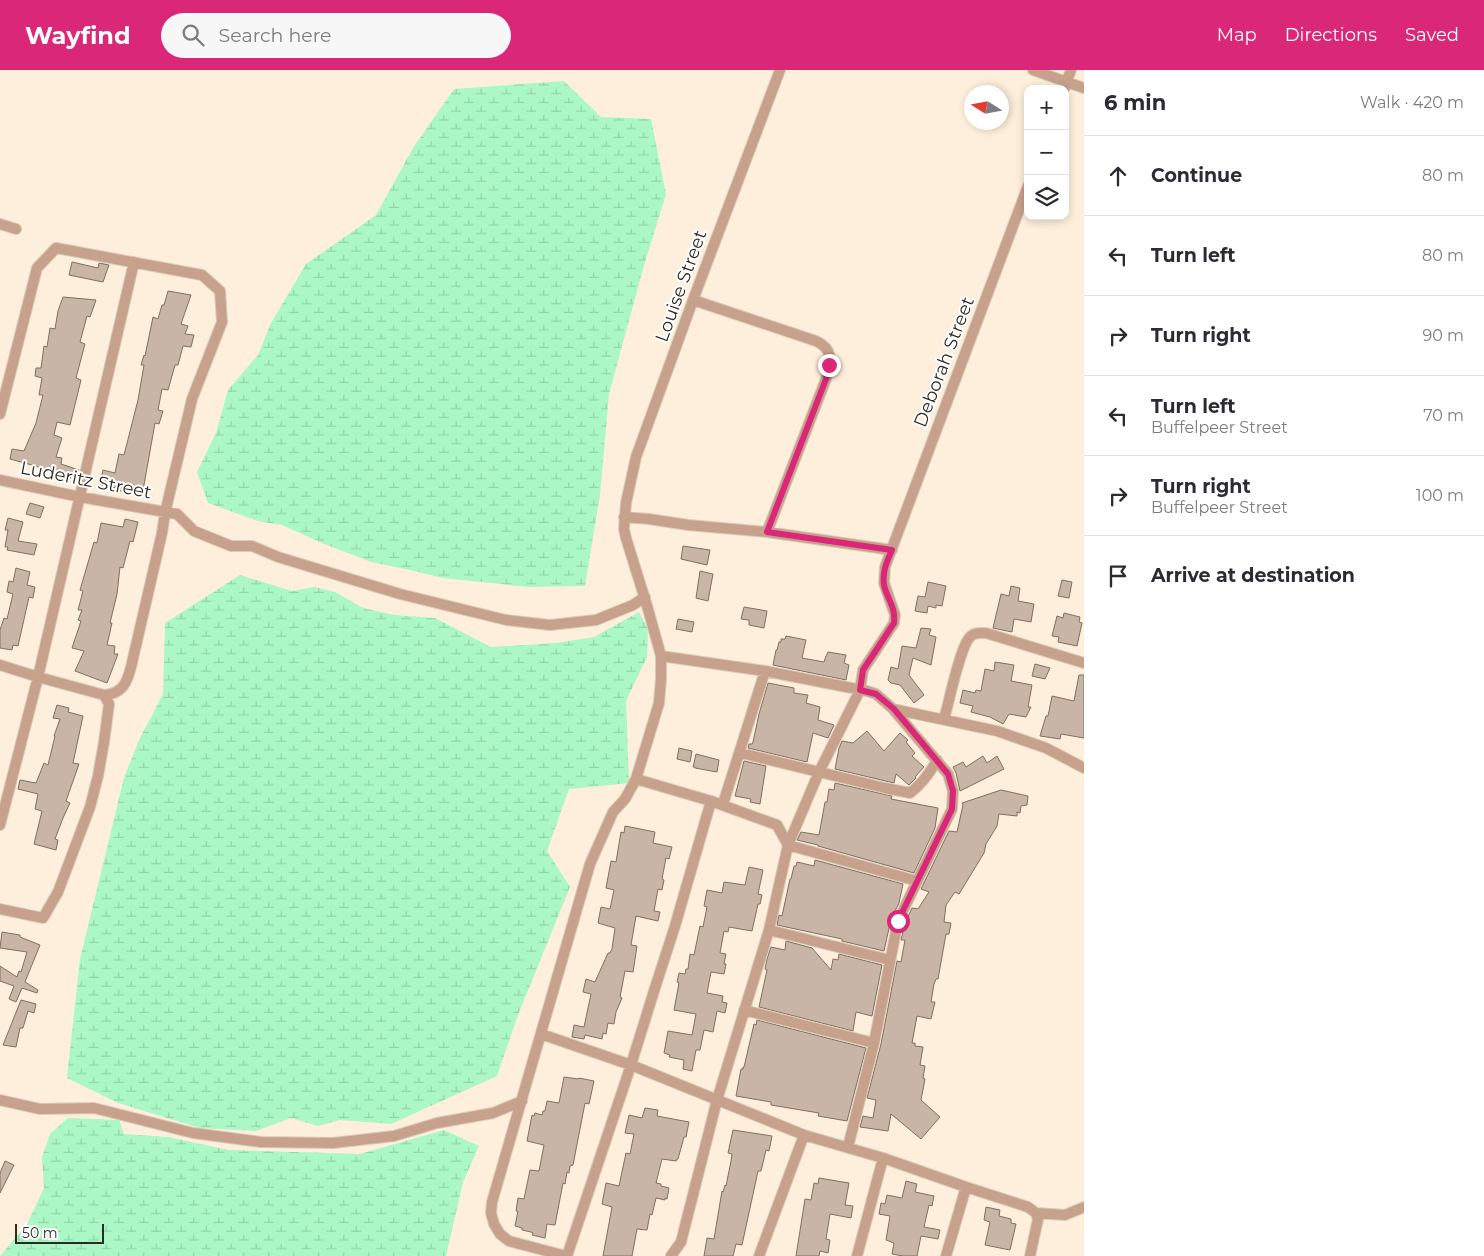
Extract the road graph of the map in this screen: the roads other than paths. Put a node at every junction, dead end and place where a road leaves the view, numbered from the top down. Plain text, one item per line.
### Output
1 (780, 70) edge
2 (1033, 70) edge
3 (1071, 70) edge
4 (1066, 85) edge
5 (1069, 86) edge
6 (1084, 88) edge
7 (1024, 197) edge
8 (0, 224) edge
9 (16, 229) dead end
10 (134, 262) junction
11 (693, 300) junction
12 (0, 414) edge
13 (0, 480) edge
14 (80, 498) junction
15 (165, 512) junction
16 (624, 516) junction
17 (767, 532) junction
18 (892, 550) junction
19 (645, 597) junction
20 (661, 656) junction
21 (1084, 662) edge
22 (0, 665) edge
23 (765, 671) junction
24 (38, 677) junction
25 (860, 690) junction
26 (104, 695) junction
27 (894, 709) junction
28 (944, 719) junction
29 (741, 753) junction
30 (937, 760) junction
31 (1084, 768) edge
32 (820, 772) junction
33 (636, 778) junction
34 (711, 800) junction
35 (723, 804) junction
36 (0, 825) edge
37 (788, 845) junction
38 (917, 881) junction
39 (0, 909) edge
40 (768, 930) junction
41 (890, 960) junction
42 (744, 1010) junction
43 (541, 1034) junction
44 (874, 1043) junction
45 (632, 1065) junction
46 (0, 1100) edge
47 (522, 1100) junction
48 (717, 1100) junction
49 (804, 1135) junction
50 (848, 1147) junction
51 (883, 1158) junction
52 (966, 1187) junction
53 (1084, 1206) edge
54 (1036, 1213) junction
55 (566, 1256) edge
56 (671, 1256) edge
57 (759, 1256) edge
58 (857, 1256) edge
59 (946, 1256) edge
60 (1030, 1256) edge

1 - 11 street, Louise Street
2 - 4 street
3 - 4 street
5 - 6 street
7 - 18 street, Deborah Street
8 - 9 street
10 - 12 street
10 - 14 street
10 - 15 street
11 - 16 street, Louise Street
11 - 17 street
13 - 14 street, Luderitz Street
14 - 15 street, Luderitz Street
14 - 24 street
15 - 19 street, Luderitz Street
15 - 26 street
16 - 17 street
16 - 19 street, Louise Street
17 - 18 street
18 - 25 street, Deborah Street
19 - 20 street, Louise Street
20 - 23 street
20 - 33 street, Louise Street
21 - 28 street
22 - 24 street
23 - 25 street
23 - 29 street
24 - 26 street
24 - 36 street
25 - 27 street
25 - 32 street, Deborah Street
26 - 39 street
27 - 28 street
27 - 30 street
28 - 31 street
29 - 32 street
29 - 35 street
30 - 32 street
30 - 38 street
32 - 37 street, Deborah Street
33 - 34 street
33 - 43 street, Louise Street
34 - 35 street
34 - 45 street
35 - 37 street
37 - 38 street
37 - 40 street, Deborah Street
38 - 41 street
40 - 41 street
40 - 42 street, Deborah Street
41 - 44 street
42 - 44 street
42 - 48 street, Deborah Street
43 - 45 street
43 - 47 street, Louise Street
44 - 50 street
45 - 48 street
45 - 55 street
46 - 47 street
47 - 55 street, Louise Street
48 - 49 street
48 - 56 street, Deborah Street
49 - 50 street
49 - 57 street
50 - 51 street
51 - 52 street
51 - 58 street
52 - 54 street
52 - 59 street
53 - 54 street
54 - 60 street

